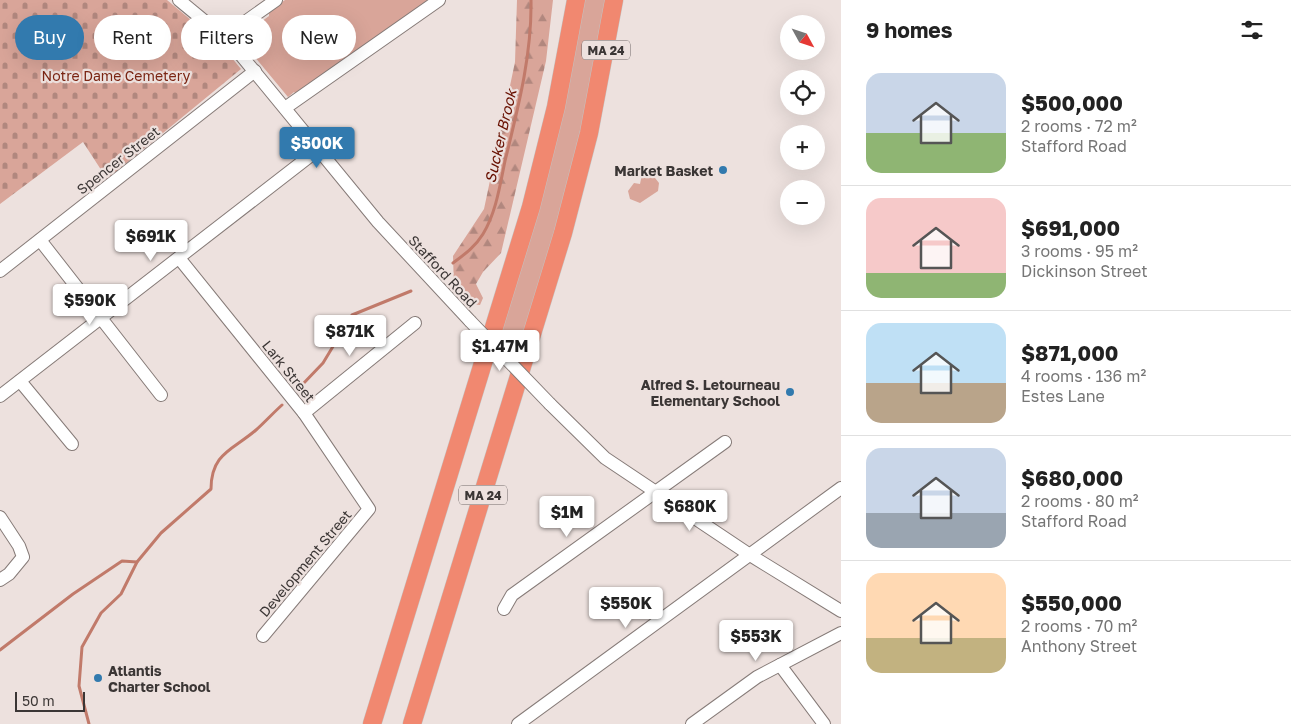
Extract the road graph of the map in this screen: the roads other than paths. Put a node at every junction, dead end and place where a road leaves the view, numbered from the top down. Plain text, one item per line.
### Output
1 (180, 0) edge
2 (276, 0) edge
3 (439, 0) edge
4 (564, 0) edge
5 (576, 0) edge
6 (614, 0) edge
7 (624, 0) edge
8 (198, 15) edge
9 (255, 15) edge
10 (245, 60) edge
11 (255, 71) junction
12 (596, 100) junction
13 (286, 108) junction
14 (318, 149) junction
15 (522, 239) junction
16 (40, 240) junction
17 (179, 258) junction
18 (0, 271) edge
19 (101, 318) junction
20 (415, 324) dead end
21 (20, 381) junction
22 (161, 395) dead end
23 (0, 396) edge
24 (304, 413) junction
25 (724, 442) dead end
26 (72, 444) dead end
27 (841, 488) edge
28 (655, 492) junction
29 (369, 509) joint
30 (0, 517) edge
31 (750, 555) junction
32 (0, 580) edge
33 (504, 609) dead end
34 (841, 611) edge
35 (841, 633) edge
36 (263, 636) dead end
37 (780, 665) junction
38 (372, 724) edge
39 (412, 724) edge
40 (518, 724) edge
41 (692, 724) edge
42 (824, 724) edge

1 - 8 street, Stafford Road
2 - 9 street
3 - 13 street
4 - 15 highway
5 - 15 highway, MA 24
6 - 12 highway, MA 24
7 - 12 highway
10 - 11 street, Stafford Road
11 - 13 street, Stafford Road
11 - 16 street, Spencer Street
12 - 39 highway, MA 24
13 - 14 street, Stafford Road
14 - 17 street
14 - 28 street, Stafford Road, bridge
15 - 38 highway, MA 24
16 - 18 street, Spencer Street
16 - 19 street
17 - 19 street
17 - 24 street, Lark Street
19 - 21 street
19 - 22 street
20 - 24 street
21 - 23 street
21 - 26 street
24 - 29 street, Lark Street
25 - 28 street
27 - 31 street
28 - 31 street, Stafford Road
28 - 33 street
29 - 36 street, Development Street
30 - 32 street
31 - 34 street, Stafford Road
31 - 40 street
35 - 37 street
37 - 41 street
37 - 42 street

